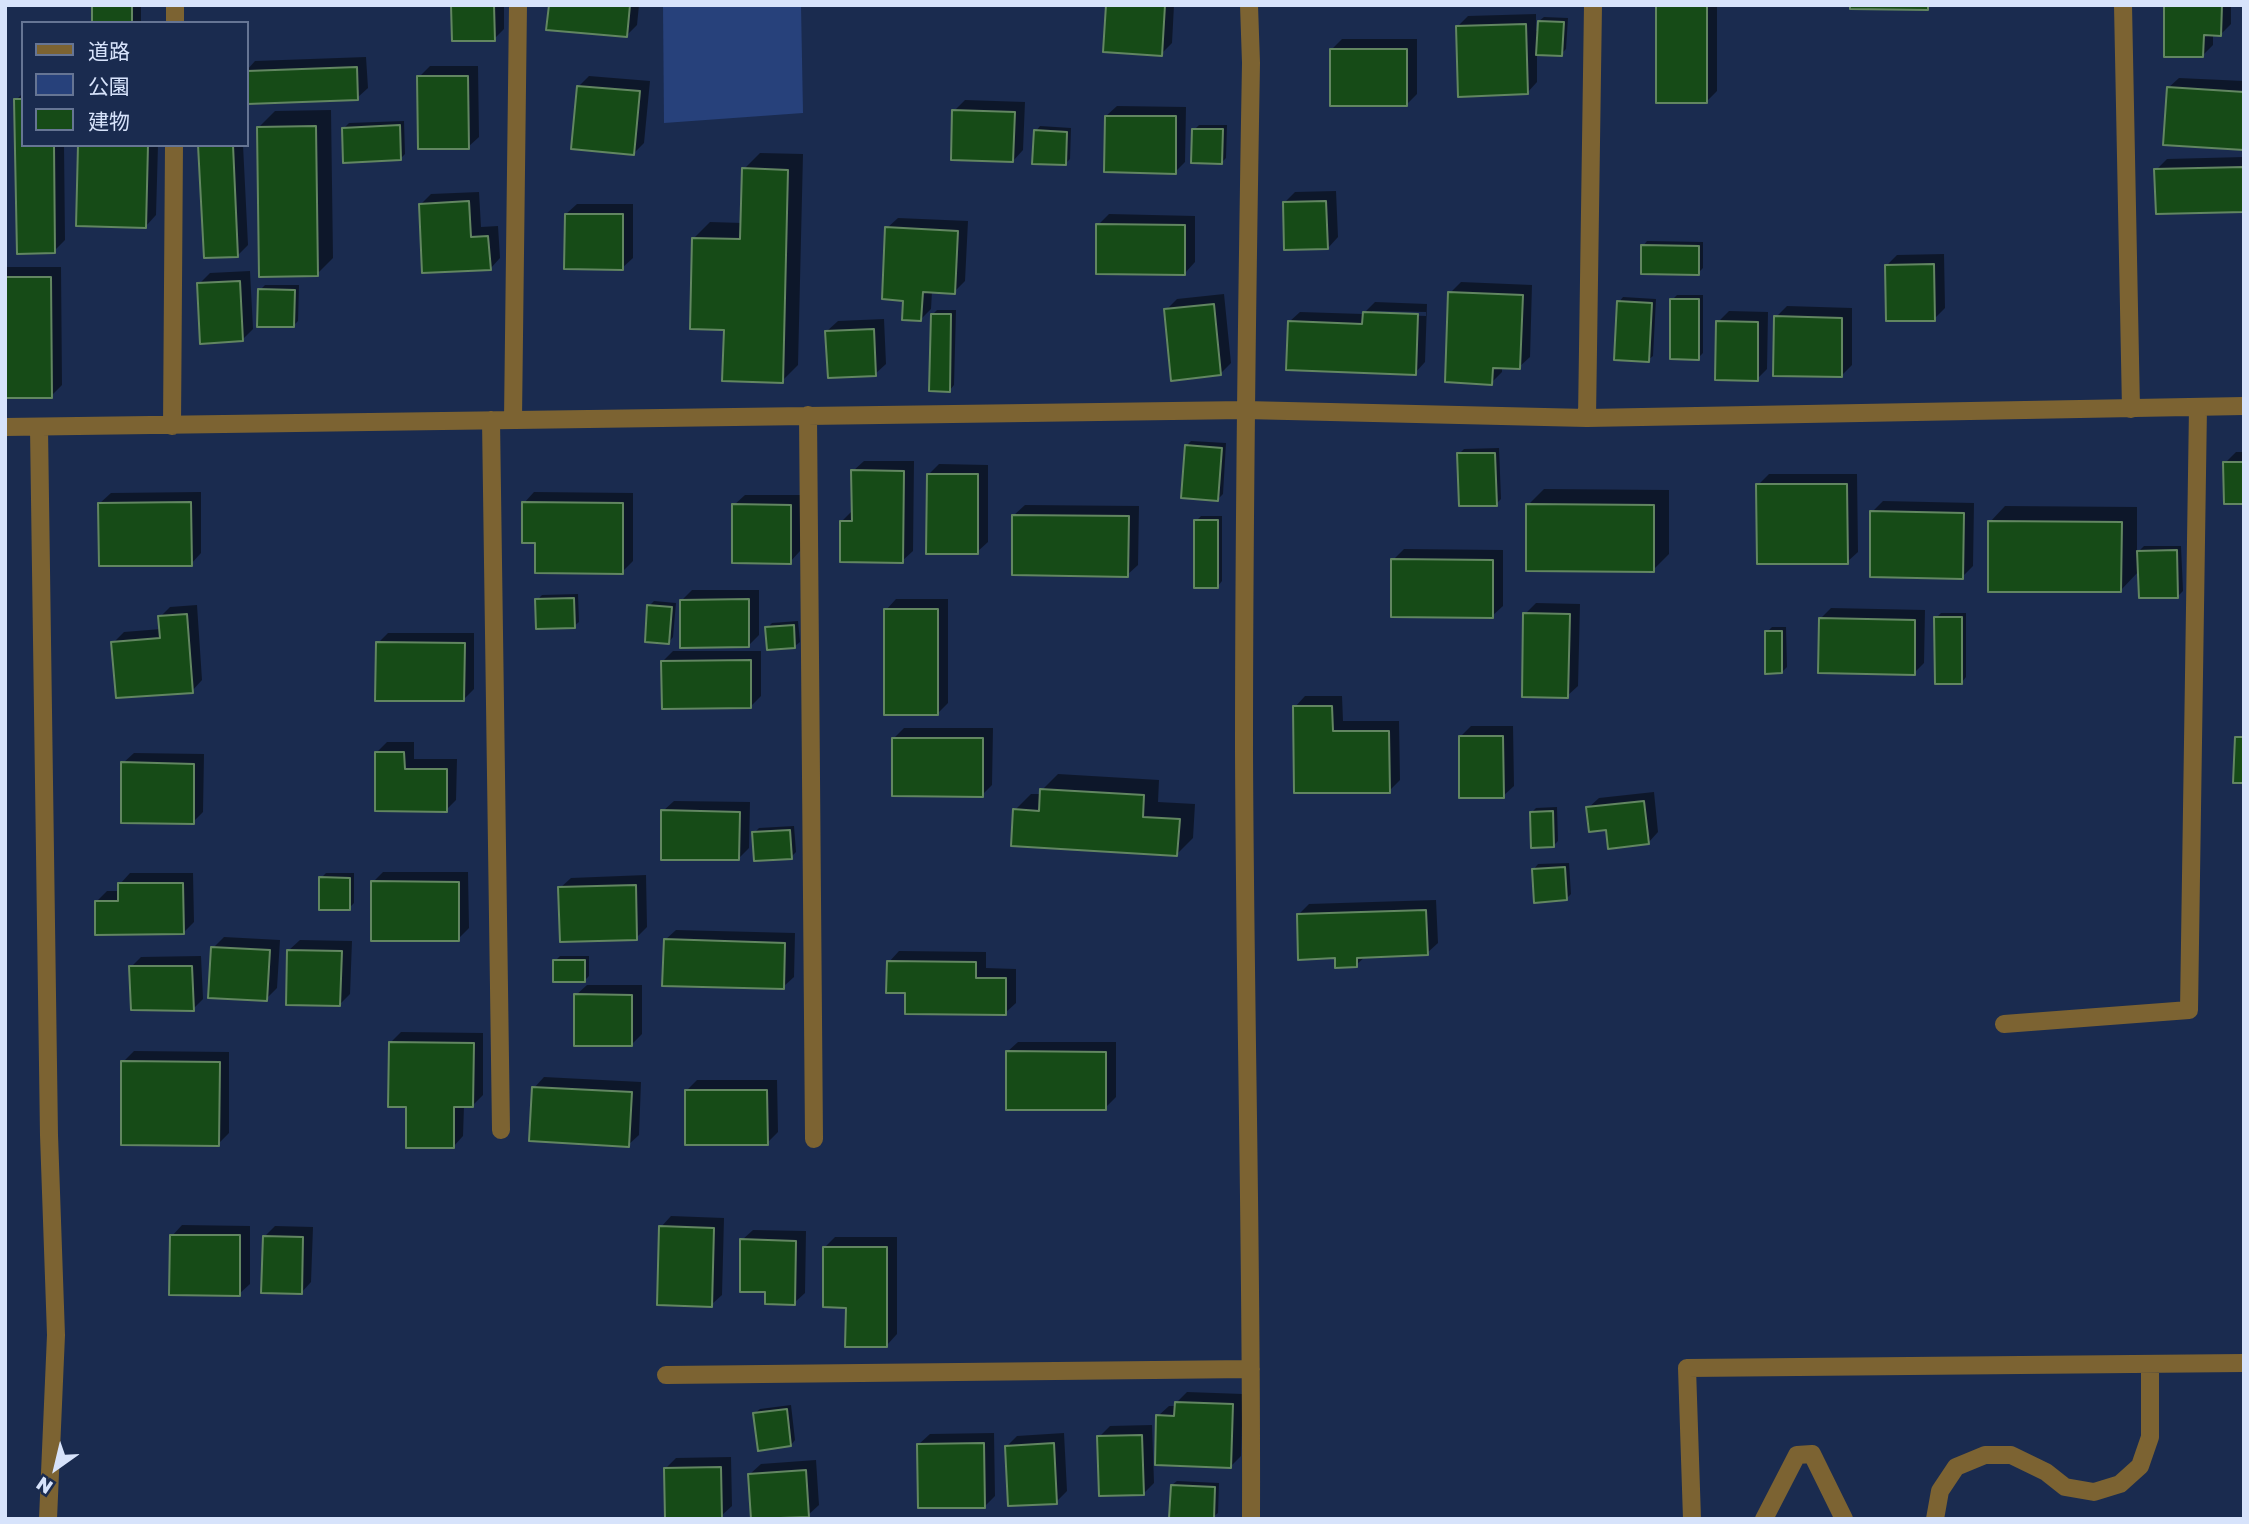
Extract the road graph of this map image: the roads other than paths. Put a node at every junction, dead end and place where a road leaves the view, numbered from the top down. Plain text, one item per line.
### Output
1 (518, 5) edge
2 (1249, 5) edge
3 (1593, 5) edge
4 (2123, 5) edge
5 (174, 147) edge
6 (2244, 406) edge
7 (2198, 407) junction
8 (2131, 409) junction
9 (1245, 410) junction
10 (808, 415) junction
11 (1587, 418) junction
12 (513, 419) junction
13 (491, 420) junction
14 (172, 426) junction
15 (5, 427) edge
16 (39, 428) junction
17 (2004, 1024) dead end
18 (501, 1130) dead end
19 (814, 1139) dead end
20 (2244, 1363) edge
21 (2150, 1364) junction
22 (1251, 1369) junction
23 (666, 1375) dead end
24 (48, 1519) edge
25 (1251, 1519) edge
26 (1692, 1519) edge
27 (1764, 1519) edge
28 (1844, 1519) edge
29 (1935, 1519) edge

1 - 12 street
2 - 9 street
3 - 11 street
4 - 8 street
5 - 14 street
6 - 7 street
7 - 8 street
7 - 17 street
8 - 11 street
9 - 10 street
9 - 11 street
9 - 22 street
10 - 12 street
10 - 19 street
12 - 13 street
13 - 14 street
13 - 18 street
14 - 16 street
15 - 16 street
16 - 24 street
20 - 21 street
21 - 26 street
21 - 29 street
22 - 23 street
22 - 25 street
27 - 28 street

